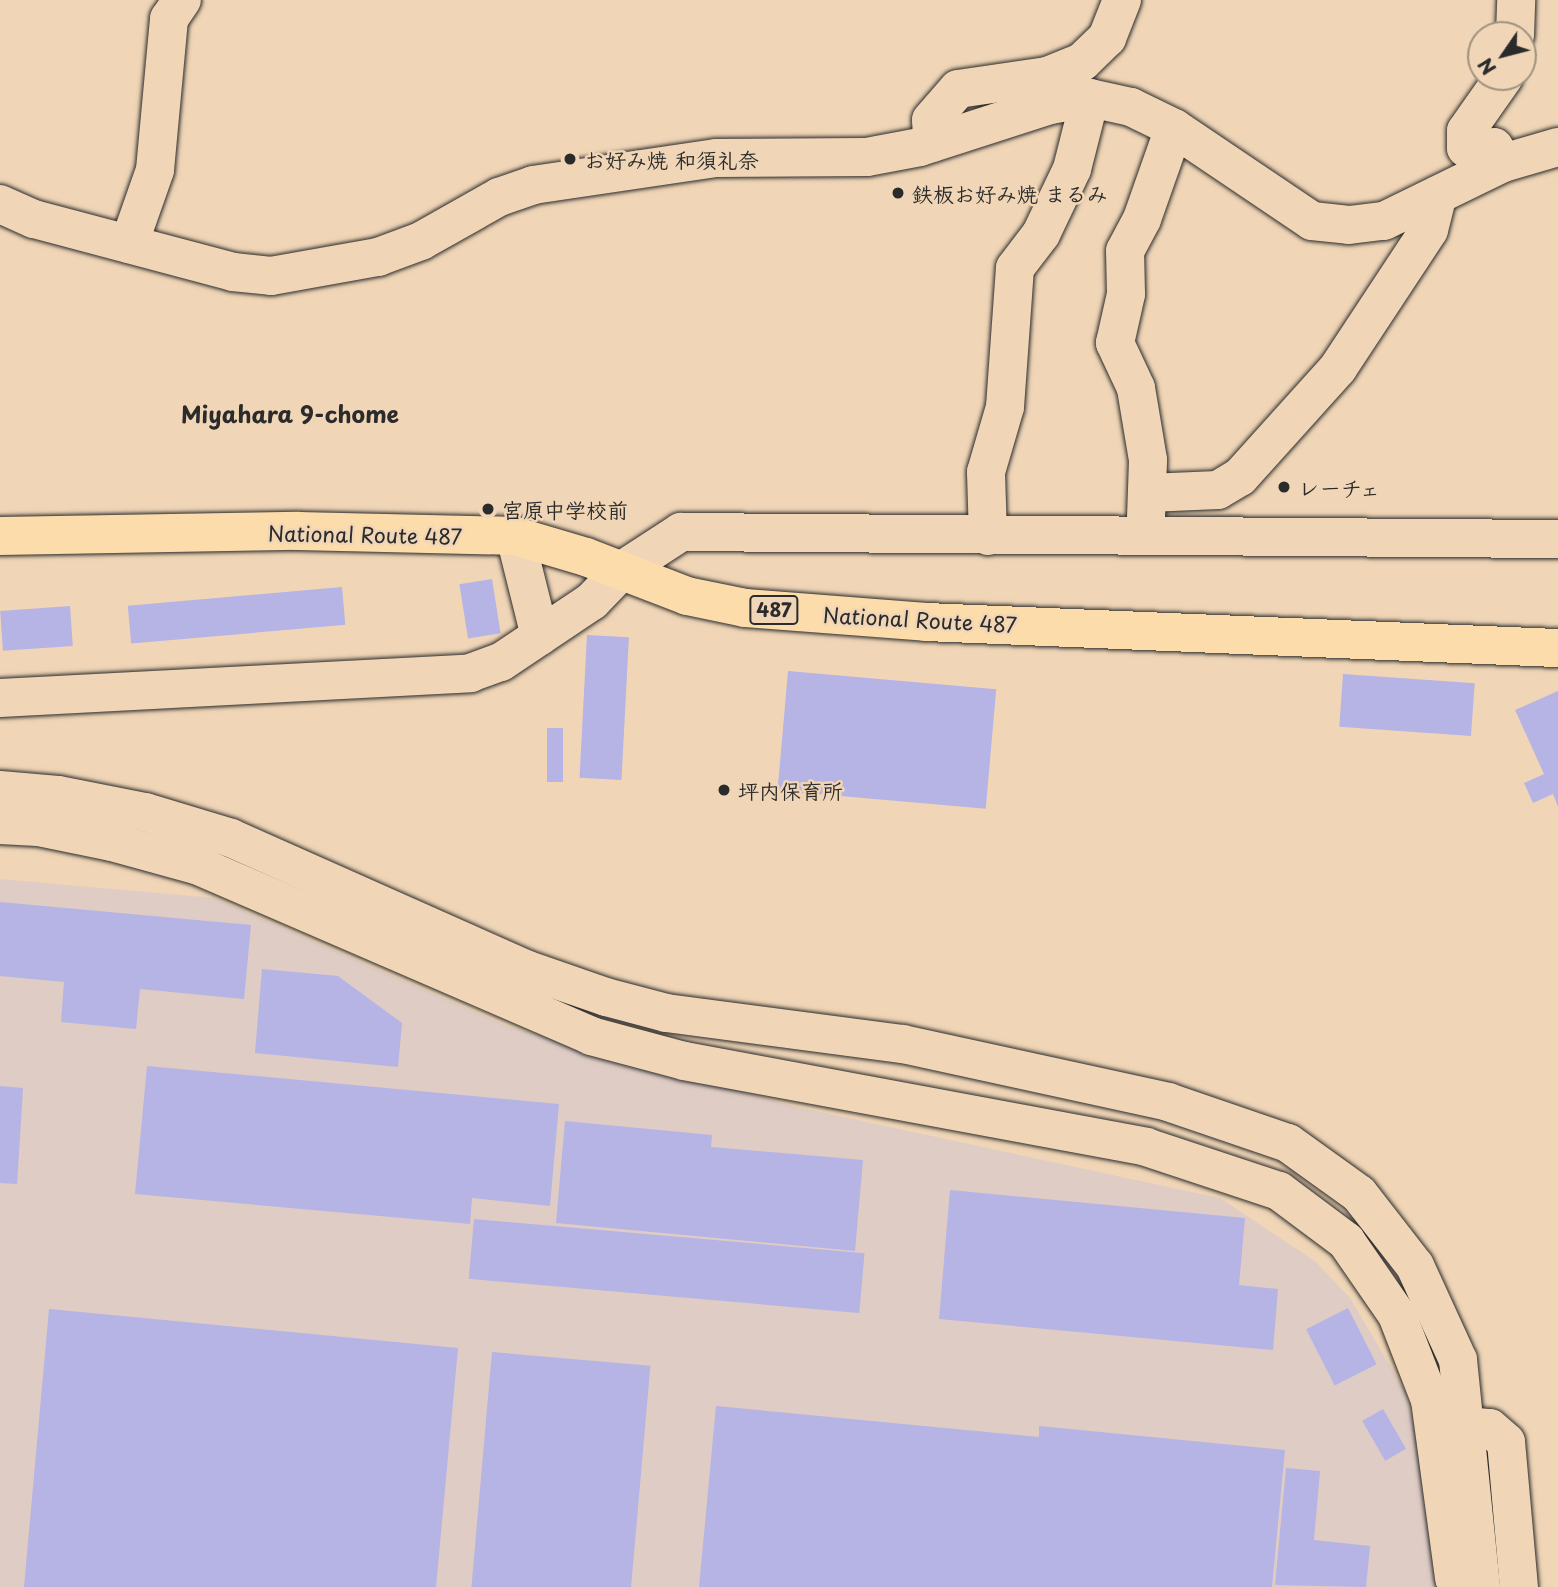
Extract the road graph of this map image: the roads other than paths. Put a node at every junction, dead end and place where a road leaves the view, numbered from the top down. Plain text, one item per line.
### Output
1 (182, 0) edge
2 (1122, 0) edge
3 (1516, 0) edge
4 (1515, 21) edge
5 (1494, 91) edge
6 (1090, 98) junction
7 (1174, 128) junction
8 (932, 143) junction
9 (1558, 147) edge
10 (1503, 163) junction
11 (1438, 195) junction
12 (0, 204) edge
13 (129, 244) junction
14 (1148, 493) junction
15 (0, 536) edge
16 (514, 536) junction
17 (988, 536) junction
18 (1145, 538) junction
19 (1558, 539) edge
20 (621, 571) junction
21 (540, 636) junction
22 (1558, 648) edge
23 (0, 698) edge
24 (0, 790) edge
25 (0, 825) edge
26 (1466, 1426) junction
27 (1454, 1587) edge
28 (1481, 1587) edge
29 (1519, 1587) edge

1 - 13 street
2 - 8 street
3 - 4 street
5 - 10 street
6 - 7 street
6 - 8 street
6 - 17 street
7 - 11 street
7 - 14 street
8 - 13 street
9 - 10 street
10 - 11 street
11 - 14 street
12 - 13 street
14 - 18 street
15 - 16 highway, National Route 487 / 487
16 - 20 highway, National Route 487 / 487
16 - 21 street
17 - 18 street
17 - 20 street
18 - 19 street
20 - 21 street
20 - 22 highway, National Route 487 / 487
21 - 23 street
24 - 26 street
25 - 27 street
26 - 28 street
26 - 29 street

